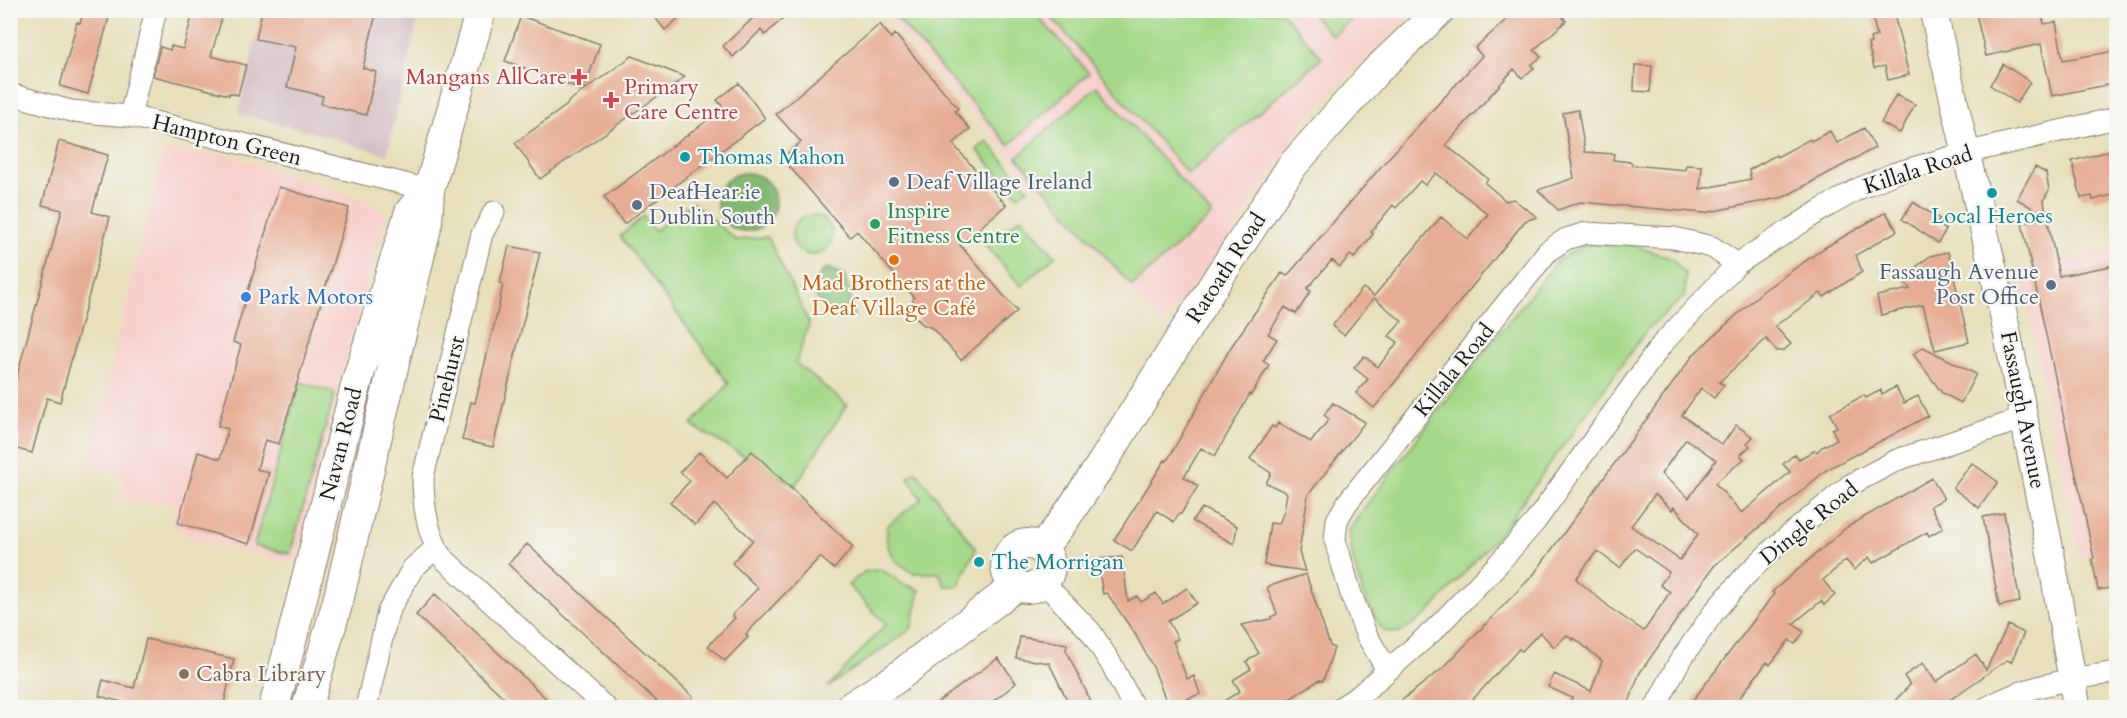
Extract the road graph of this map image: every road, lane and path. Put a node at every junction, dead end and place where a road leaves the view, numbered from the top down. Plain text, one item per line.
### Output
1 (156, 10) edge
2 (481, 10) edge
3 (1440, 10) edge
4 (1933, 10) edge
5 (10, 94) edge
6 (130, 116) junction
7 (2116, 118) edge
8 (1965, 153) junction
9 (429, 190) junction
10 (494, 212) dead end
11 (1737, 264) junction
12 (2025, 418) junction
13 (436, 548) junction
14 (1041, 548) junction
15 (1030, 584) junction
16 (1388, 670) junction
17 (2116, 672) edge
18 (2072, 679) junction
19 (274, 708) edge
20 (307, 708) edge
21 (366, 708) edge
22 (606, 708) edge
23 (849, 708) edge
24 (1134, 708) edge
25 (1340, 708) edge
26 (1655, 708) edge
27 (1986, 708) edge
28 (2077, 708) edge

1 - 6 street, Hampton Green
2 - 9 main road, Navan Road
3 - 14 main road, Ratoath Road
4 - 8 street, Fassaugh Avenue
5 - 6 street
6 - 9 street, Hampton Green
7 - 8 street, Killala Road
8 - 11 street, Killala Road
8 - 12 street, Fassaugh Avenue
9 - 19 main road, Navan Road
9 - 20 main road, Navan Road
10 - 13 street, Pinehurst
11 - 16 street, Killala Road
11 - 16 street, Killala Road
12 - 18 street, Fassaugh Avenue
12 - 26 street, Dingle Road
13 - 21 street
13 - 22 street, Pinehurst
14 - 15 main road
14 - 15 main road
15 - 23 main road
15 - 24 street
16 - 25 street, Killala Road
17 - 18 street
18 - 27 street
18 - 28 street, Fassaugh Avenue

